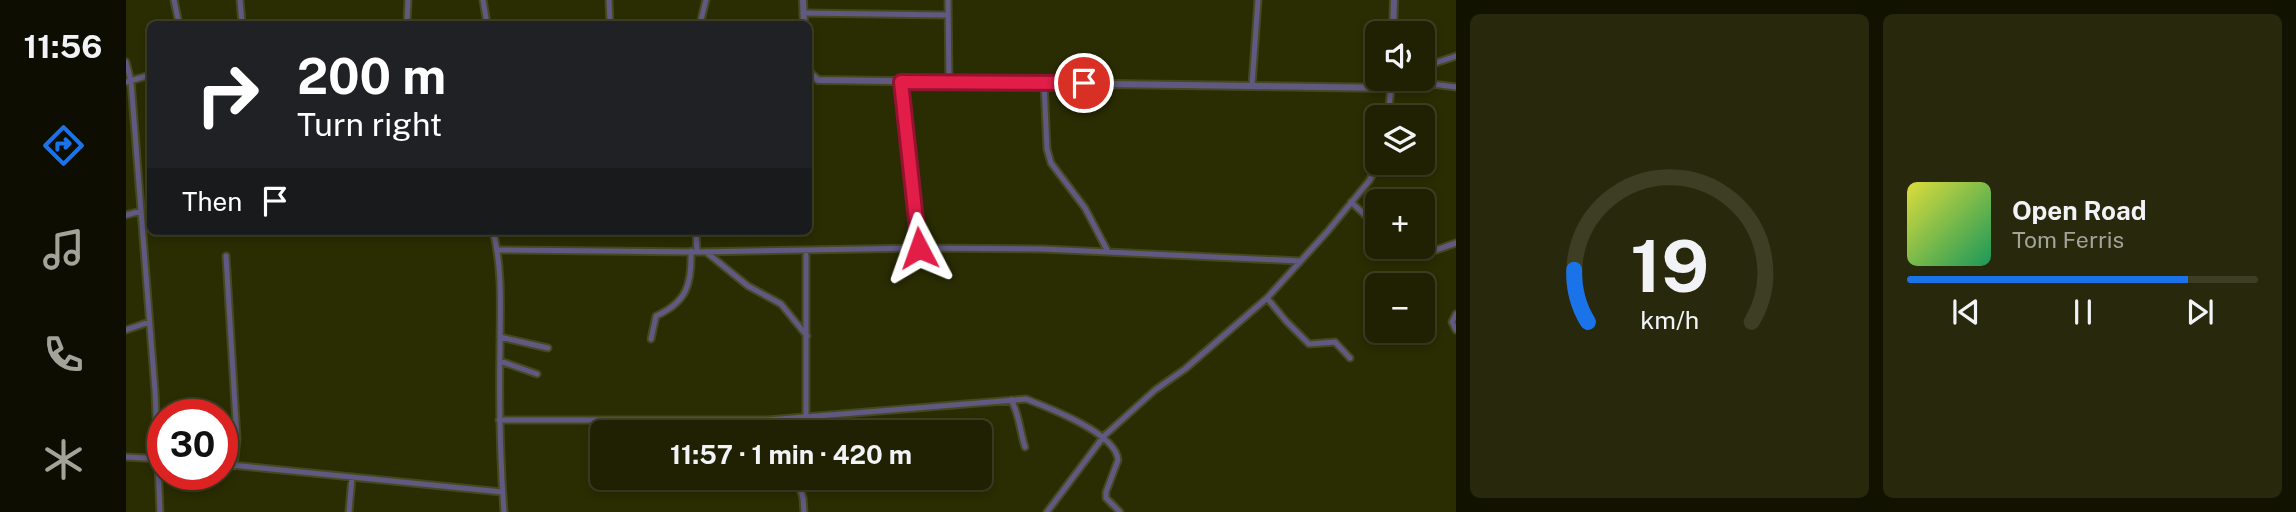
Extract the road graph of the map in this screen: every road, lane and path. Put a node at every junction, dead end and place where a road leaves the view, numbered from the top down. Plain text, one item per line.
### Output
1 (174, 0) edge
2 (240, 0) edge
3 (408, 0) edge
4 (483, 0) edge
5 (609, 0) edge
6 (706, 0) edge
7 (803, 0) edge
8 (948, 0) edge
9 (1258, 0) edge
10 (1394, 0) edge
11 (803, 13) junction
12 (948, 15) junction
13 (178, 21) edge
14 (242, 21) edge
15 (407, 21) edge
16 (486, 21) edge
17 (610, 21) edge
18 (702, 21) edge
19 (804, 21) edge
20 (1393, 21) edge
21 (1456, 56) edge
22 (126, 62) edge
23 (1435, 63) edge
24 (812, 75) edge
25 (147, 76) edge
26 (818, 80) junction
27 (128, 81) edge
28 (812, 81) edge
29 (901, 82) junction
30 (949, 83) junction
31 (1044, 83) junction
32 (1435, 84) edge
33 (1252, 85) junction
34 (1365, 87) edge
35 (1456, 87) edge
36 (1372, 175) edge
37 (1351, 202) junction
38 (141, 211) junction
39 (126, 215) edge
40 (1365, 215) edge
41 (494, 235) edge
42 (696, 235) edge
43 (1456, 243) edge
44 (919, 248) junction
45 (1435, 249) edge
46 (498, 250) junction
47 (1107, 250) junction
48 (806, 251) junction
49 (694, 252) junction
50 (706, 252) junction
51 (226, 257) dead end
52 (1300, 261) junction
53 (1267, 298) junction
54 (1456, 314) edge
55 (149, 321) junction
56 (126, 330) edge
57 (1456, 330) edge
58 (807, 336) junction
59 (500, 337) junction
60 (651, 340) dead end
61 (548, 348) dead end
62 (1350, 358) dead end
63 (500, 360) junction
64 (537, 374) dead end
65 (156, 399) edge
66 (235, 399) edge
67 (1010, 400) junction
68 (806, 416) junction
69 (794, 418) joint
70 (499, 419) junction
71 (1104, 436) junction
72 (1025, 447) dead end
73 (126, 457) edge
74 (147, 458) edge
75 (238, 466) edge
76 (352, 477) junction
77 (158, 490) edge
78 (801, 490) edge
79 (502, 492) junction
80 (160, 512) edge
81 (349, 512) edge
82 (504, 512) edge
83 (804, 512) edge
84 (1047, 512) edge
85 (1120, 512) edge

1 - 13 street
2 - 14 street
3 - 15 street
4 - 16 street
5 - 17 street
6 - 18 street
7 - 11 street
8 - 12 street
9 - 33 street
10 - 20 street
11 - 12 street
11 - 19 street
12 - 30 street
21 - 23 street
22 - 27 street
24 - 26 street
25 - 27 street
26 - 28 street
26 - 29 street
27 - 38 street
29 - 30 street
29 - 44 street
30 - 31 street
31 - 33 street
31 - 47 street
32 - 35 street
33 - 34 street
36 - 37 street
37 - 40 street
37 - 52 street
38 - 39 street
38 - 55 street
41 - 46 street
42 - 49 street
43 - 45 street
44 - 47 street
44 - 48 street
46 - 49 street
46 - 59 street
47 - 52 street
48 - 50 street
48 - 58 street
49 - 50 street
49 - 60 street
50 - 58 street
51 - 66 street
52 - 53 street
53 - 62 street
53 - 71 street
54 - 57 street
55 - 56 street
55 - 65 street
58 - 68 street
59 - 61 street
59 - 63 street
63 - 64 street
63 - 70 street
67 - 68 street
67 - 71 street
67 - 72 street
68 - 69 street
69 - 70 street
70 - 79 street
71 - 84 street
71 - 85 street
73 - 74 street
75 - 76 street
76 - 79 street
76 - 81 street
77 - 80 street
78 - 83 street
79 - 82 street

